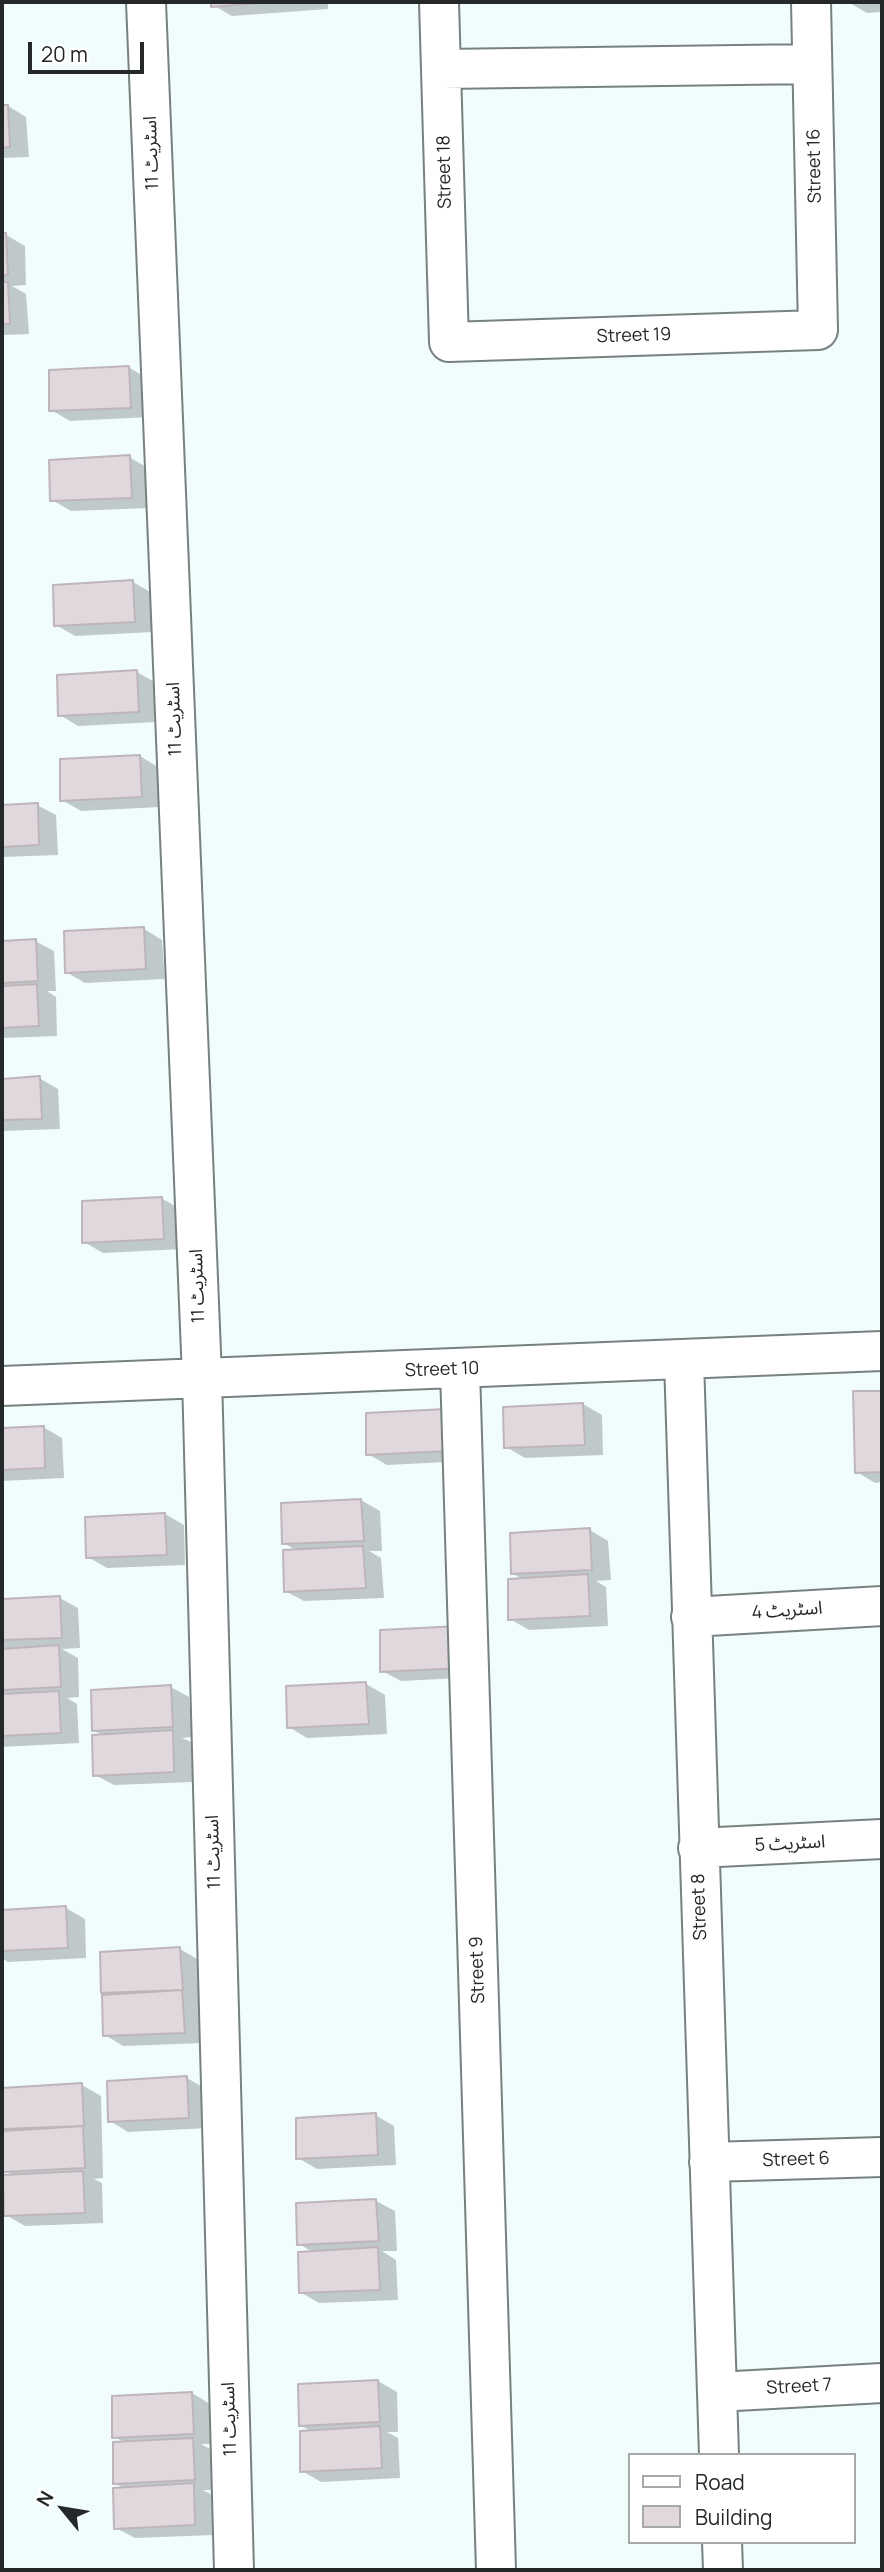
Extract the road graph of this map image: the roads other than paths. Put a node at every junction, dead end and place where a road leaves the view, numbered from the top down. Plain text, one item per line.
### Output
1 (146, 2) edge
2 (439, 2) edge
3 (811, 2) edge
4 (813, 64) junction
5 (442, 69) junction
6 (818, 330) joint
7 (449, 342) joint
8 (882, 1352) edge
9 (684, 1360) junction
10 (460, 1369) junction
11 (202, 1377) junction
12 (2, 1386) edge
13 (882, 1606) edge
14 (691, 1617) junction
15 (882, 1839) edge
16 (698, 1848) junction
17 (882, 2157) edge
18 (709, 2162) junction
19 (882, 2383) edge
20 (717, 2392) junction
21 (719, 2453) edge
22 (722, 2544) edge
23 (234, 2570) edge
24 (496, 2570) edge
25 (723, 2570) edge

1 - 11 street, اسٹریٹ 11
2 - 5 street, Street 18
3 - 4 street, Street 16
4 - 5 street
4 - 6 street, Street 16
5 - 7 street, Street 18
6 - 7 street, Street 19
8 - 9 street, Street 10
9 - 10 street, Street 10
9 - 14 street, Street 8
10 - 11 street, Street 10
10 - 24 street, Street 9
11 - 12 street, Street 10
11 - 23 street, اسٹریٹ 11
13 - 14 street, اسٹریٹ 4
14 - 16 street, Street 8
15 - 16 street, اسٹریٹ 5
16 - 18 street, Street 8
17 - 18 street, Street 6
18 - 20 street, Street 8
19 - 20 street, Street 7
20 - 21 street, Street 8
22 - 25 street

